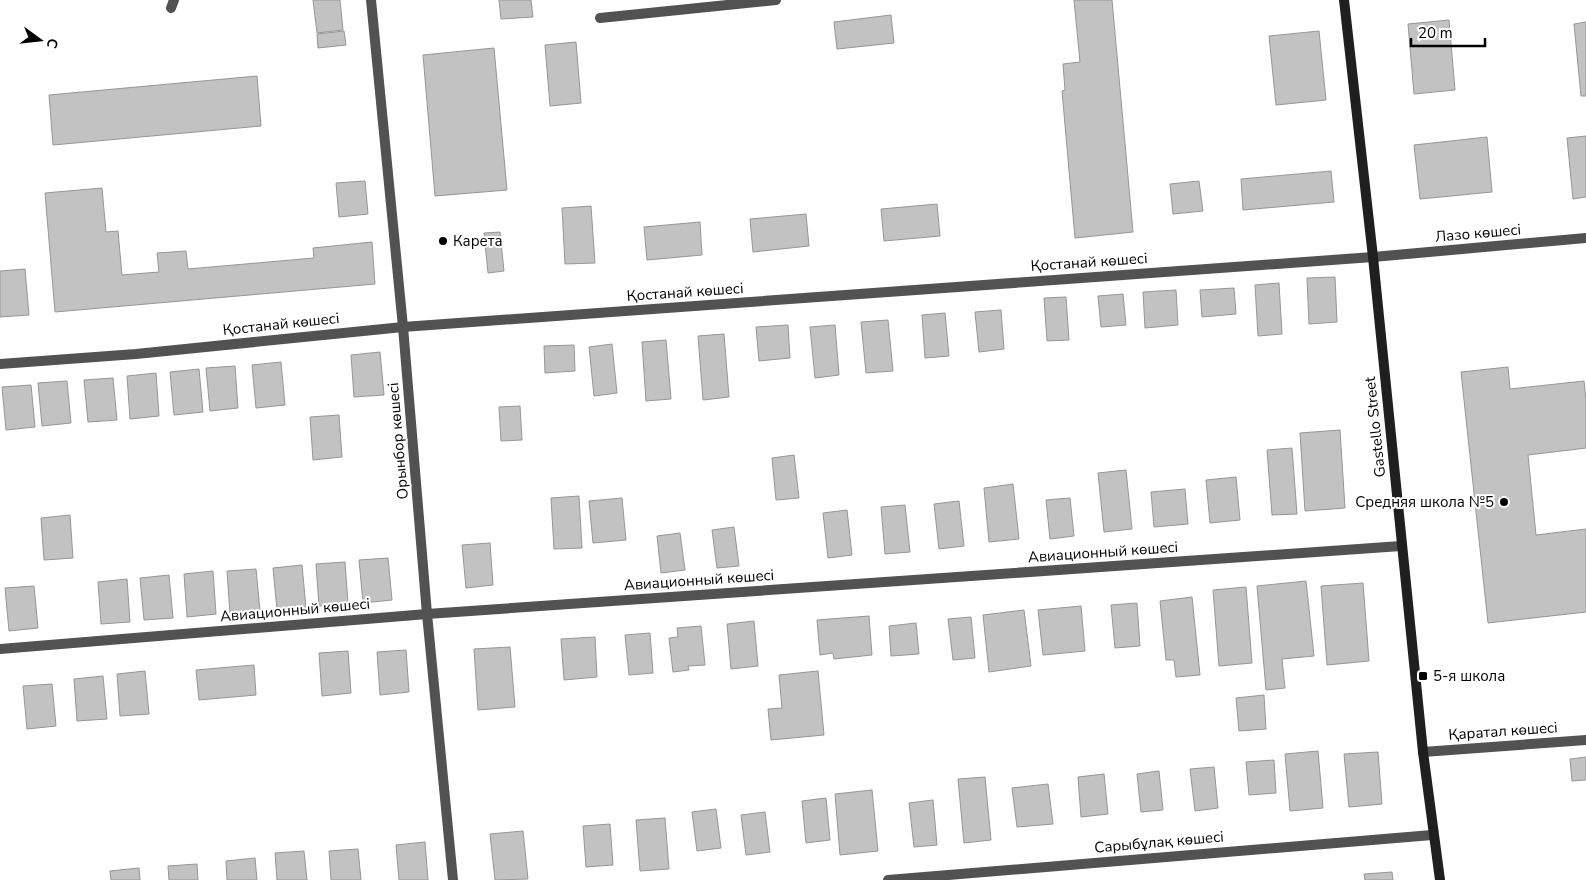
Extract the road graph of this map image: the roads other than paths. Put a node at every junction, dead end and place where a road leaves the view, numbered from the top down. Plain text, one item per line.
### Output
1 (371, 0) edge
2 (776, 0) edge
3 (1344, 0) edge
4 (600, 18) dead end
5 (1586, 238) edge
6 (1373, 257) junction
7 (403, 327) junction
8 (0, 364) edge
9 (1401, 546) junction
10 (427, 614) junction
11 (0, 649) edge
12 (1586, 740) edge
13 (1423, 752) junction
14 (1432, 835) junction
15 (453, 880) edge
16 (888, 880) edge
17 (1440, 880) edge

1 - 7 street, Орынбор көшесі
2 - 4 street
3 - 6 street, Gastello Street
5 - 6 street, Лазо көшесі
6 - 7 street, Қостанай көшесі
6 - 9 street, Gastello Street
7 - 8 street, Қостанай көшесі
7 - 10 street, Орынбор көшесі
9 - 10 street, Авиационный көшесі
9 - 13 street, Gastello Street
10 - 11 street, Авиационный көшесі
10 - 15 street, Орынбор көшесі
12 - 13 street, Қаратал көшесі
13 - 14 street, Gastello Street
14 - 16 street, Сарыбұлақ көшесі
14 - 17 street, Gastello Street

